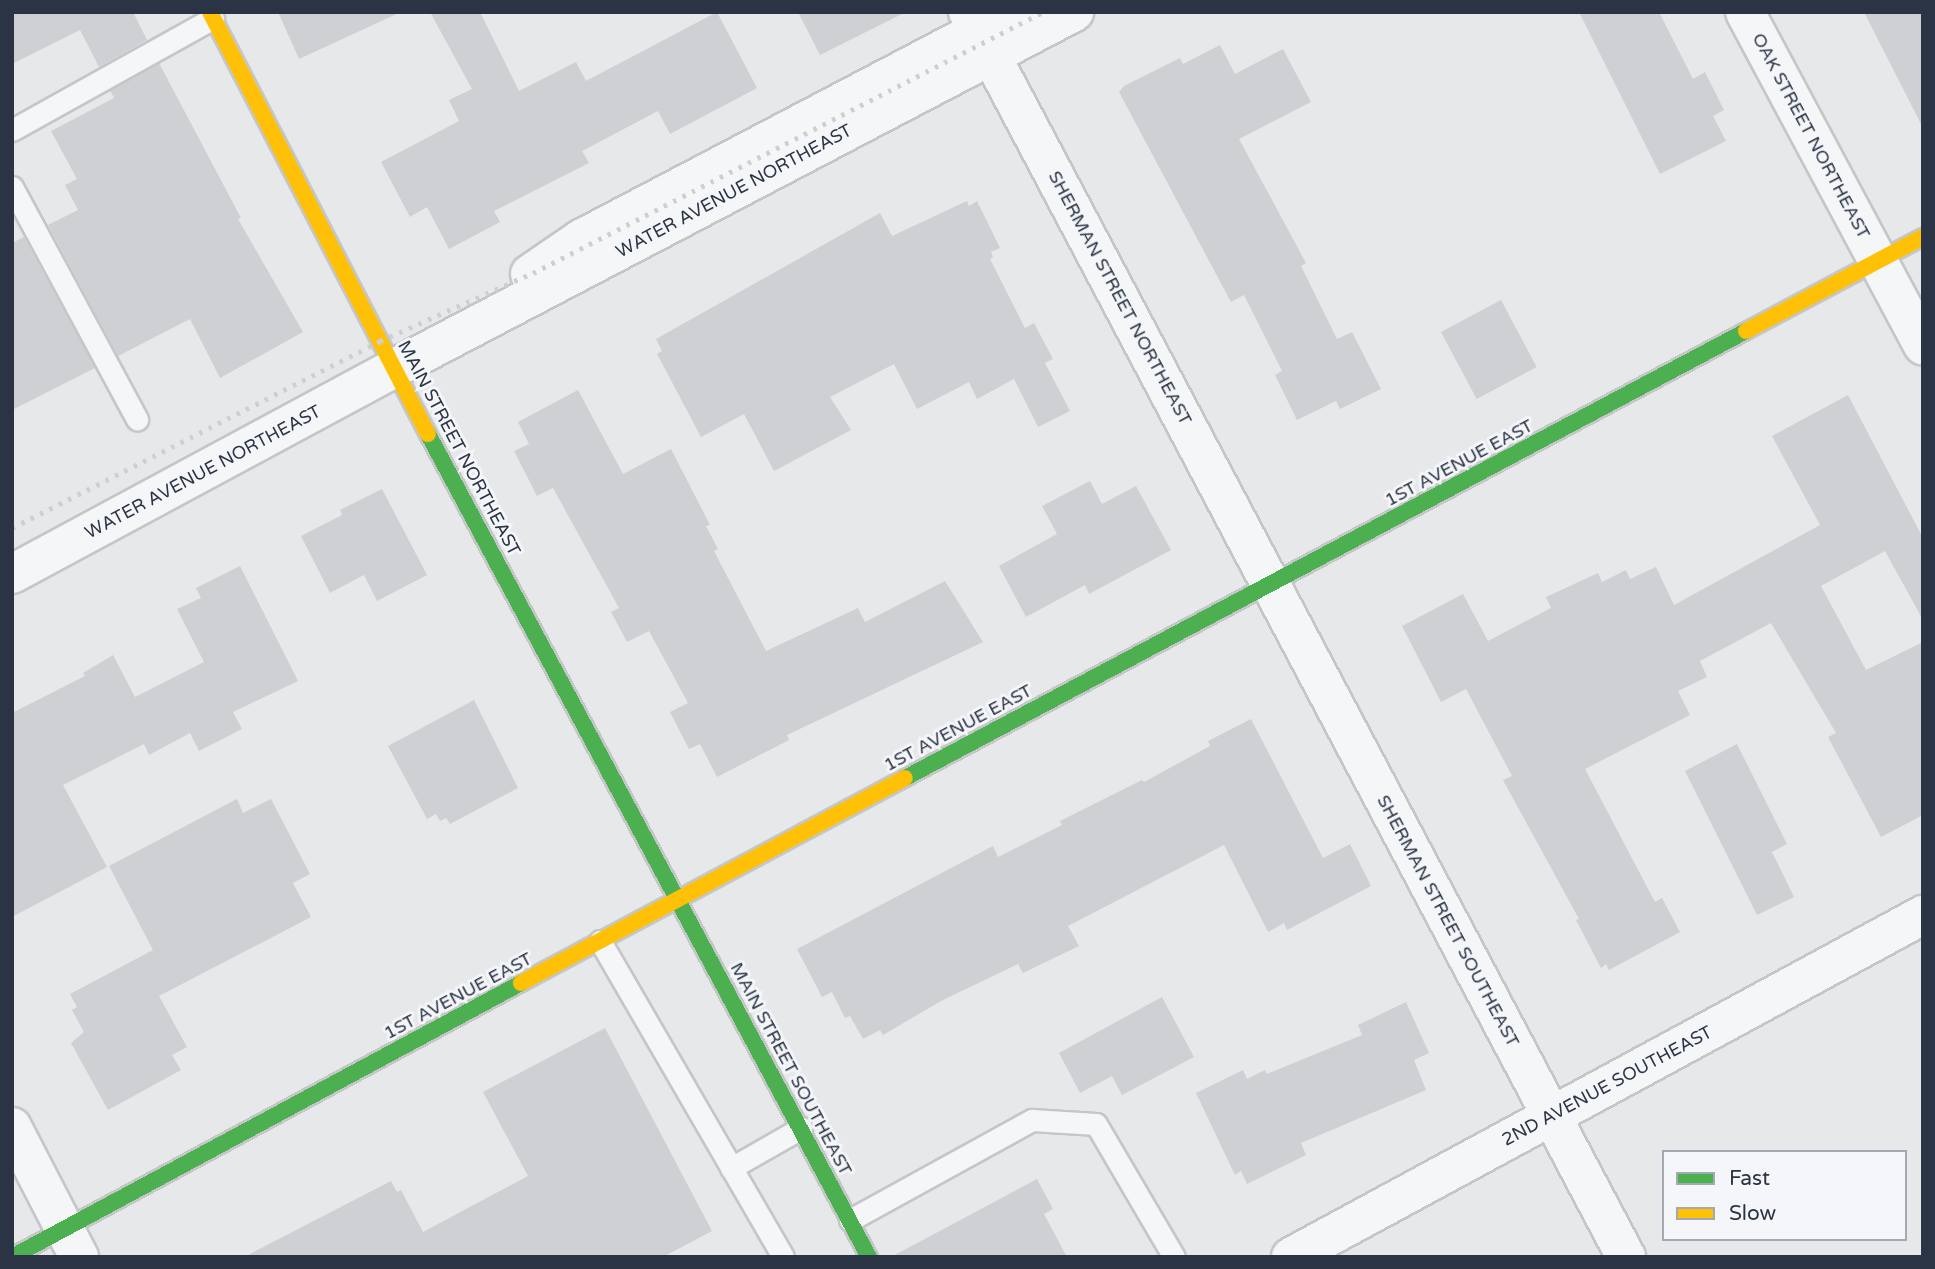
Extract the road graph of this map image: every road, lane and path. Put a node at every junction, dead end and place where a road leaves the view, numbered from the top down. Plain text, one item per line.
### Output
1 (1014, 12) edge
2 (1074, 12) edge
3 (1745, 12) edge
4 (211, 15) edge
5 (979, 33) edge
6 (12, 130) edge
7 (12, 187) edge
8 (1923, 237) edge
9 (1877, 261) junction
10 (1923, 346) edge
11 (393, 369) junction
12 (137, 419) dead end
13 (12, 574) edge
14 (1270, 585) junction
15 (679, 899) junction
16 (1923, 915) edge
17 (600, 942) junction
18 (1551, 1116) junction
19 (12, 1127) edge
20 (801, 1128) junction
21 (730, 1168) junction
22 (850, 1220) junction
23 (71, 1243) edge
24 (866, 1251) edge
25 (12, 1257) edge
26 (783, 1257) edge
27 (842, 1257) edge
28 (1174, 1257) edge
29 (1291, 1257) edge
30 (1626, 1257) edge

1 - 5 street, WATER AVENUE NORTHEAST
2 - 5 street, WATER AVENUE NORTHEAST
3 - 9 street, OAK STREET NORTHEAST
4 - 6 lane
4 - 11 street, MAIN STREET NORTHEAST
5 - 11 street, WATER AVENUE NORTHEAST
5 - 14 street, SHERMAN STREET NORTHEAST
7 - 12 lane
8 - 9 street, 1ST AVENUE EAST
9 - 10 street, OAK STREET NORTHEAST
9 - 14 street, 1ST AVENUE EAST
11 - 13 street, WATER AVENUE NORTHEAST
11 - 15 street, MAIN STREET NORTHEAST
14 - 15 street, 1ST AVENUE EAST
14 - 18 street, SHERMAN STREET SOUTHEAST
15 - 17 street, 1ST AVENUE EAST
15 - 20 street, MAIN STREET SOUTHEAST
16 - 18 street, 2ND AVENUE SOUTHEAST
17 - 21 lane
17 - 23 street, 1ST AVENUE EAST
18 - 29 street, 2ND AVENUE SOUTHEAST
18 - 30 street, SHERMAN STREET SOUTHEAST
19 - 23 street
20 - 21 lane
20 - 22 street, MAIN STREET SOUTHEAST
21 - 26 lane
22 - 24 street, MAIN STREET SOUTHEAST
22 - 28 lane
23 - 25 street, 1ST AVENUE EAST
24 - 27 lane

